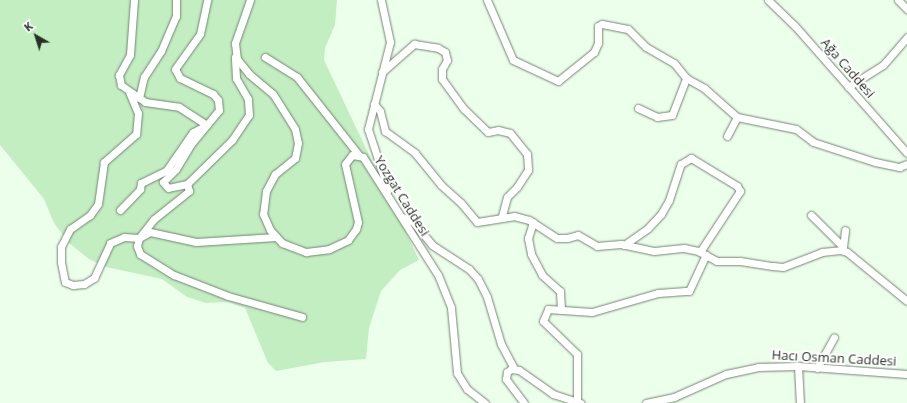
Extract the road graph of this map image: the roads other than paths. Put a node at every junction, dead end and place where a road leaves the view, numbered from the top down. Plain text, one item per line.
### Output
1 (134, 0) edge
2 (176, 0) edge
3 (207, 0) edge
4 (250, 0) edge
5 (381, 0) edge
6 (486, 0) edge
7 (768, 0) edge
8 (898, 0) edge
9 (907, 9) edge
10 (907, 37) edge
11 (236, 55) junction
12 (265, 57) dead end
13 (382, 72) junction
14 (686, 78) junction
15 (848, 87) junction
16 (129, 92) junction
17 (139, 98) junction
18 (374, 104) junction
19 (638, 108) dead end
20 (737, 117) junction
21 (207, 125) junction
22 (727, 136) dead end
23 (907, 153) edge
24 (358, 154) junction
25 (907, 164) edge
26 (187, 184) junction
27 (392, 201) junction
28 (120, 210) dead end
29 (811, 215) dead end
30 (502, 216) junction
31 (402, 217) junction
32 (533, 222) junction
33 (845, 230) dead end
34 (276, 237) junction
35 (139, 238) junction
36 (624, 245) junction
37 (843, 249) junction
38 (703, 254) junction
39 (907, 301) edge
40 (561, 310) junction
41 (302, 317) dead end
42 (834, 337) dead end
43 (798, 366) junction
44 (817, 368) junction
45 (516, 369) junction
46 (907, 374) edge
47 (562, 400) edge
48 (485, 403) edge
49 (524, 403) edge
50 (579, 403) edge
51 (646, 403) edge
52 (800, 403) edge

1 - 16 street
2 - 17 street
3 - 21 street
4 - 11 street
5 - 13 street
6 - 14 street
7 - 15 street, Ağa Caddesi
8 - 9 street
10 - 15 street
11 - 26 street
11 - 34 street, Yozgat Caddesi
12 - 24 street
13 - 18 street
13 - 30 street
14 - 19 street
14 - 20 street
15 - 23 street, Ağa Caddesi
16 - 17 street
16 - 35 street
17 - 21 street
18 - 27 street
18 - 30 street
20 - 22 street
20 - 25 street
21 - 26 street
21 - 28 street
24 - 27 street, Yozgat Caddesi
24 - 34 street, Yozgat Caddesi
26 - 35 street
27 - 31 street, Yozgat Caddesi
29 - 37 street
30 - 32 street
31 - 45 street
31 - 48 street, Yozgat Caddesi
32 - 36 street
32 - 40 street
33 - 37 street
34 - 35 street
35 - 41 street
36 - 38 street
36 - 38 street
37 - 38 street
37 - 39 street
38 - 40 street
40 - 50 street
42 - 44 street
43 - 44 street, Hacı Osman Caddesi
43 - 51 street, Hacı Osman Caddesi
43 - 52 street
44 - 46 street, Hacı Osman Caddesi
45 - 47 street
45 - 49 street
47 - 50 street

